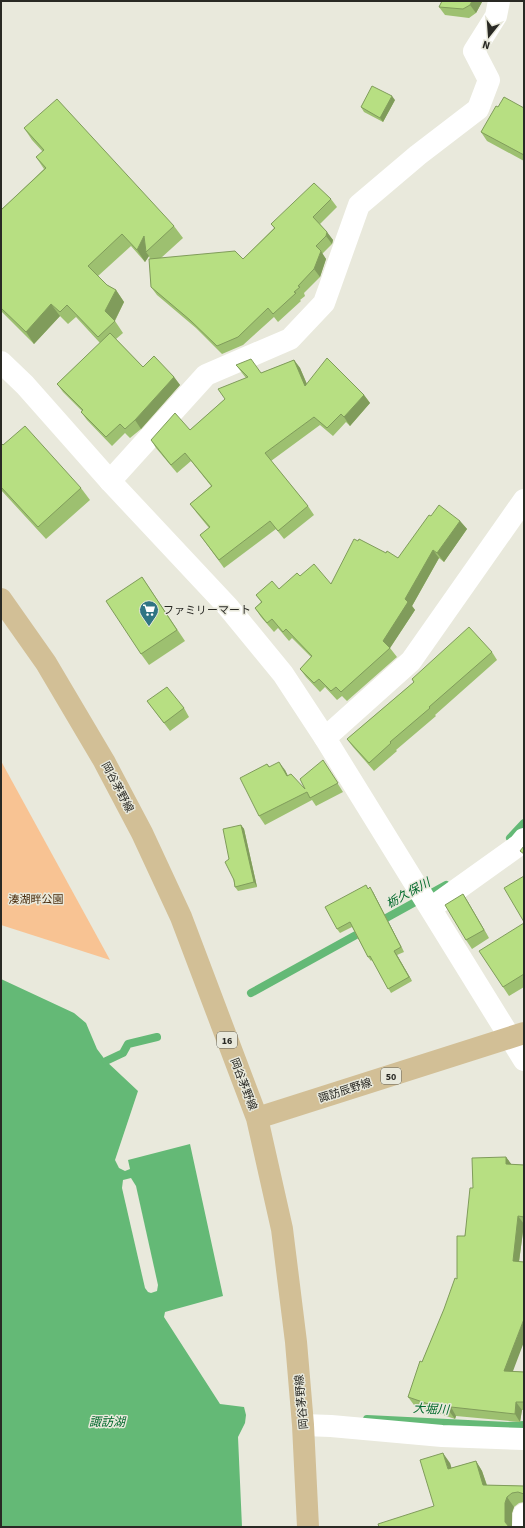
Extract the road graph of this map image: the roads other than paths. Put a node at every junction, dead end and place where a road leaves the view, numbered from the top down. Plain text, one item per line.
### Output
1 (499, 1) edge
2 (1, 362) edge
3 (110, 481) junction
4 (524, 500) edge
5 (1, 599) edge
6 (325, 738) junction
7 (524, 839) edge
8 (426, 901) junction
9 (517, 1035) edge
10 (524, 1060) edge
11 (257, 1118) junction
12 (303, 1425) junction
13 (524, 1439) edge
14 (524, 1514) edge
15 (308, 1527) edge
16 (523, 1527) edge

1 - 3 street
2 - 3 street
3 - 6 street
4 - 6 street
5 - 11 main road, 岡谷茅野線 / 16
6 - 8 street
7 - 8 street
8 - 9 street
9 - 10 street
9 - 11 main road, 諏訪辰野線 / 50
11 - 12 main road, 岡谷茅野線 / 16
12 - 13 street
12 - 15 main road, 岡谷茅野線 / 16
14 - 16 street

